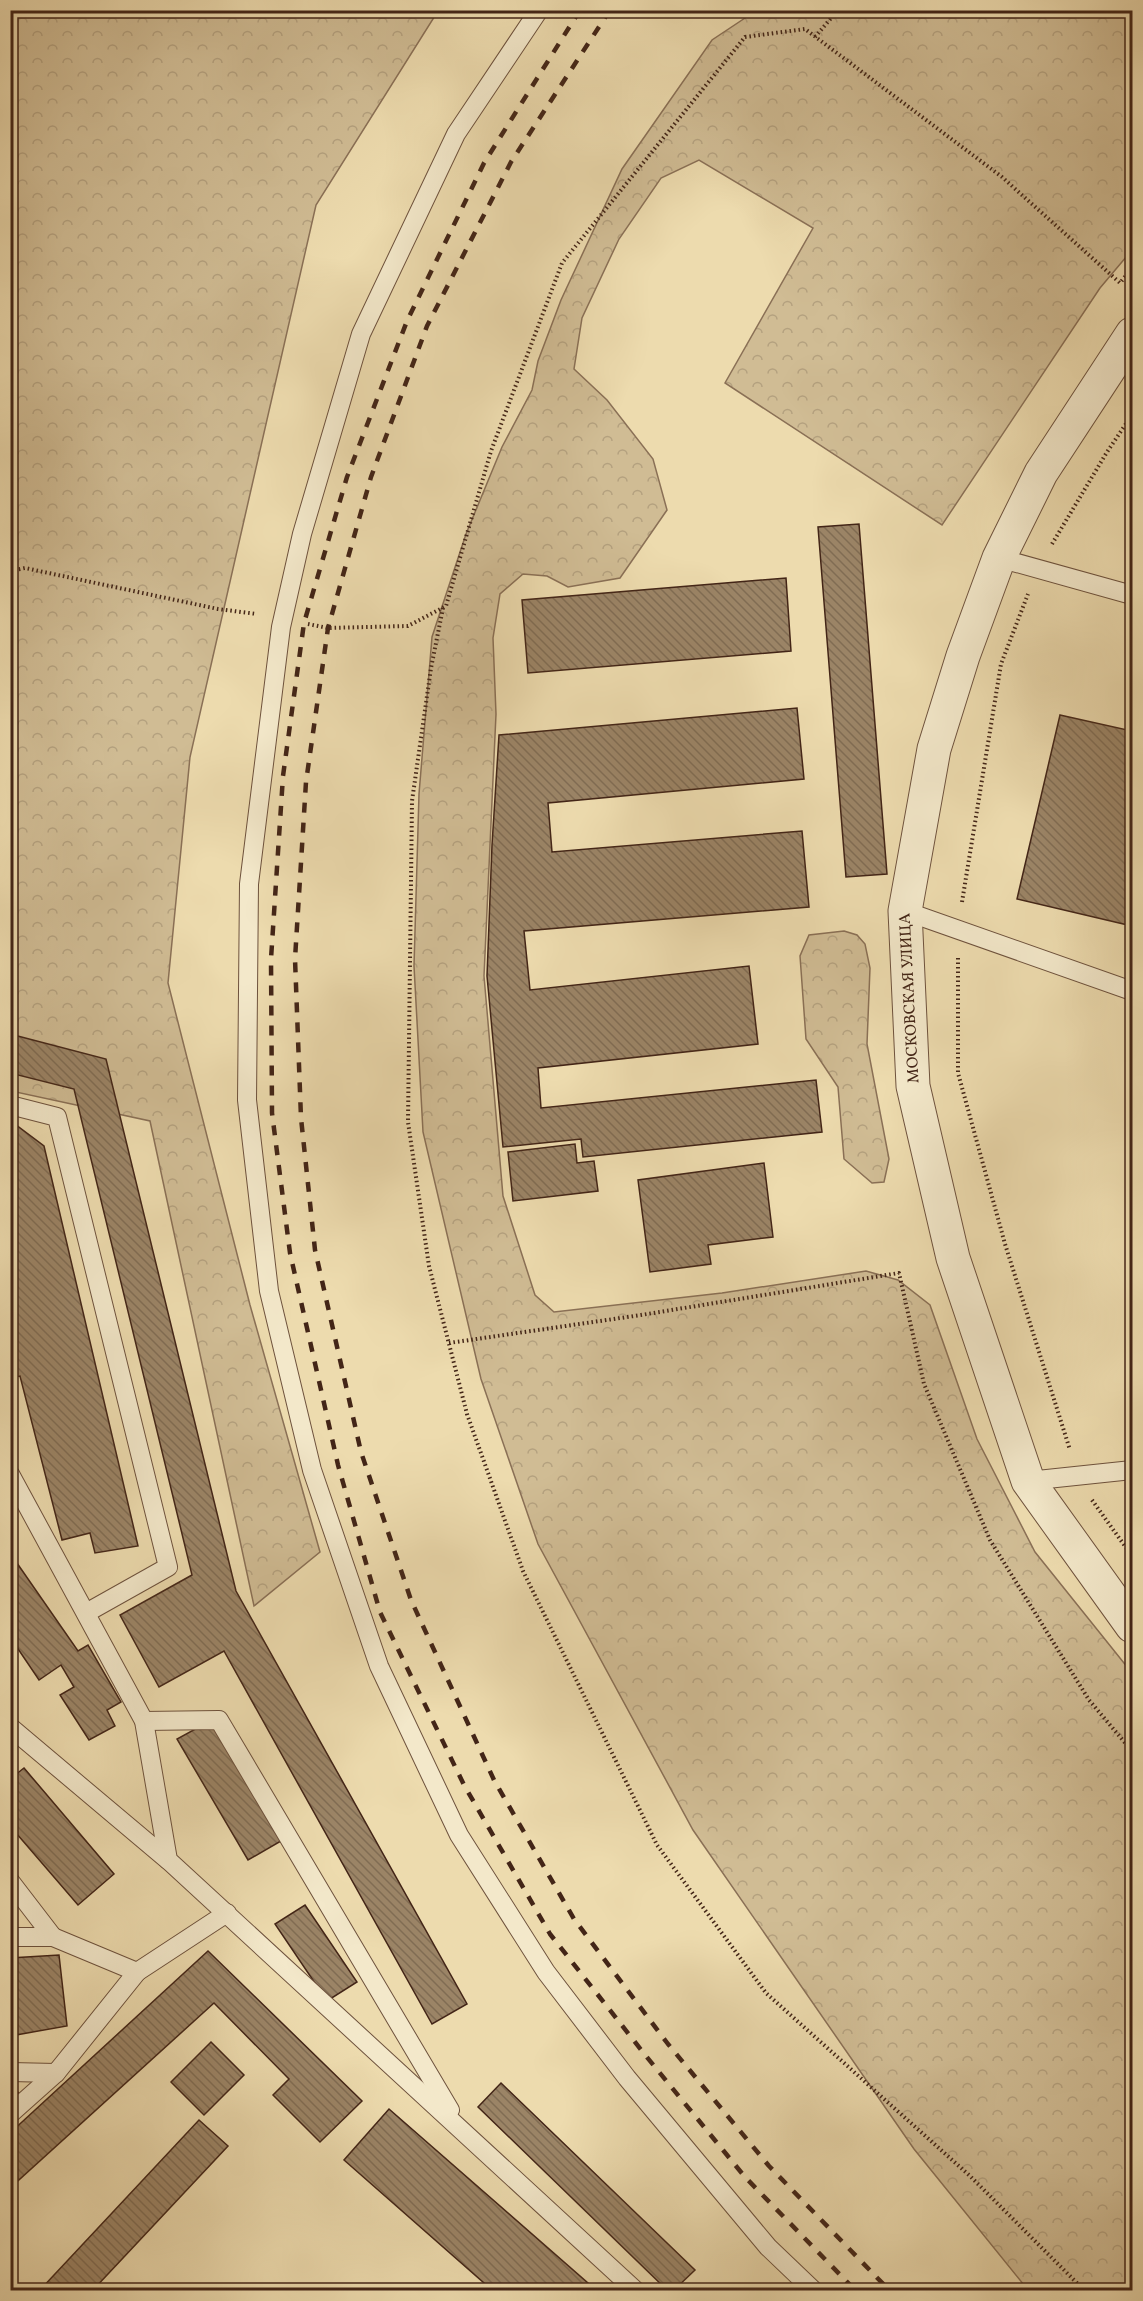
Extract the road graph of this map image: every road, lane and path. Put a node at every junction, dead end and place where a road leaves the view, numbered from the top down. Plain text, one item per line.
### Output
1 (539, 10) edge
2 (838, 10) edge
3 (815, 37) junction
4 (1132, 268) edge
5 (1132, 334) edge
6 (1132, 416) edge
7 (999, 558) junction
8 (1038, 569) junction
9 (10, 571) edge
10 (1132, 595) edge
11 (443, 608) junction
12 (283, 618) junction
13 (905, 911) junction
14 (958, 930) junction
15 (1132, 991) edge
16 (10, 1106) edge
17 (449, 1343) junction
18 (1132, 1470) edge
19 (10, 1474) edge
20 (1079, 1476) junction
21 (1028, 1481) junction
22 (1132, 1556) edge
23 (86, 1613) junction
24 (1132, 1626) edge
25 (144, 1721) junction
26 (10, 1727) edge
27 (1132, 1751) edge
28 (168, 1860) junction
29 (10, 1881) edge
30 (226, 1913) junction
31 (10, 1937) edge
32 (53, 1937) junction
33 (137, 1972) junction
34 (10, 2072) edge
35 (56, 2073) junction
36 (10, 2114) edge
37 (461, 2128) junction
38 (635, 2290) edge
39 (813, 2290) edge
40 (1084, 2290) edge

1 - 12 lane
2 - 3 path
3 - 4 path
3 - 11 path
5 - 7 street, МОСКОВСКАЯ УЛИЦА
6 - 8 path
7 - 8 lane
7 - 13 street, МОСКОВСКАЯ УЛИЦА
8 - 10 lane
8 - 14 path
9 - 12 path
11 - 12 path
11 - 17 path
12 - 39 lane
13 - 14 lane
13 - 21 street, МОСКОВСКАЯ УЛИЦА
14 - 15 lane
14 - 20 path
16 - 23 lane
17 - 27 path
17 - 40 path
18 - 20 lane
19 - 23 lane
20 - 21 lane
20 - 22 path
21 - 24 street, МОСКОВСКАЯ УЛИЦА
23 - 25 lane
25 - 28 lane
25 - 37 lane
26 - 28 lane
28 - 30 lane
29 - 32 lane
30 - 33 lane
30 - 37 lane
31 - 32 lane
32 - 33 lane
33 - 35 lane
34 - 35 lane
35 - 36 lane
37 - 38 lane

